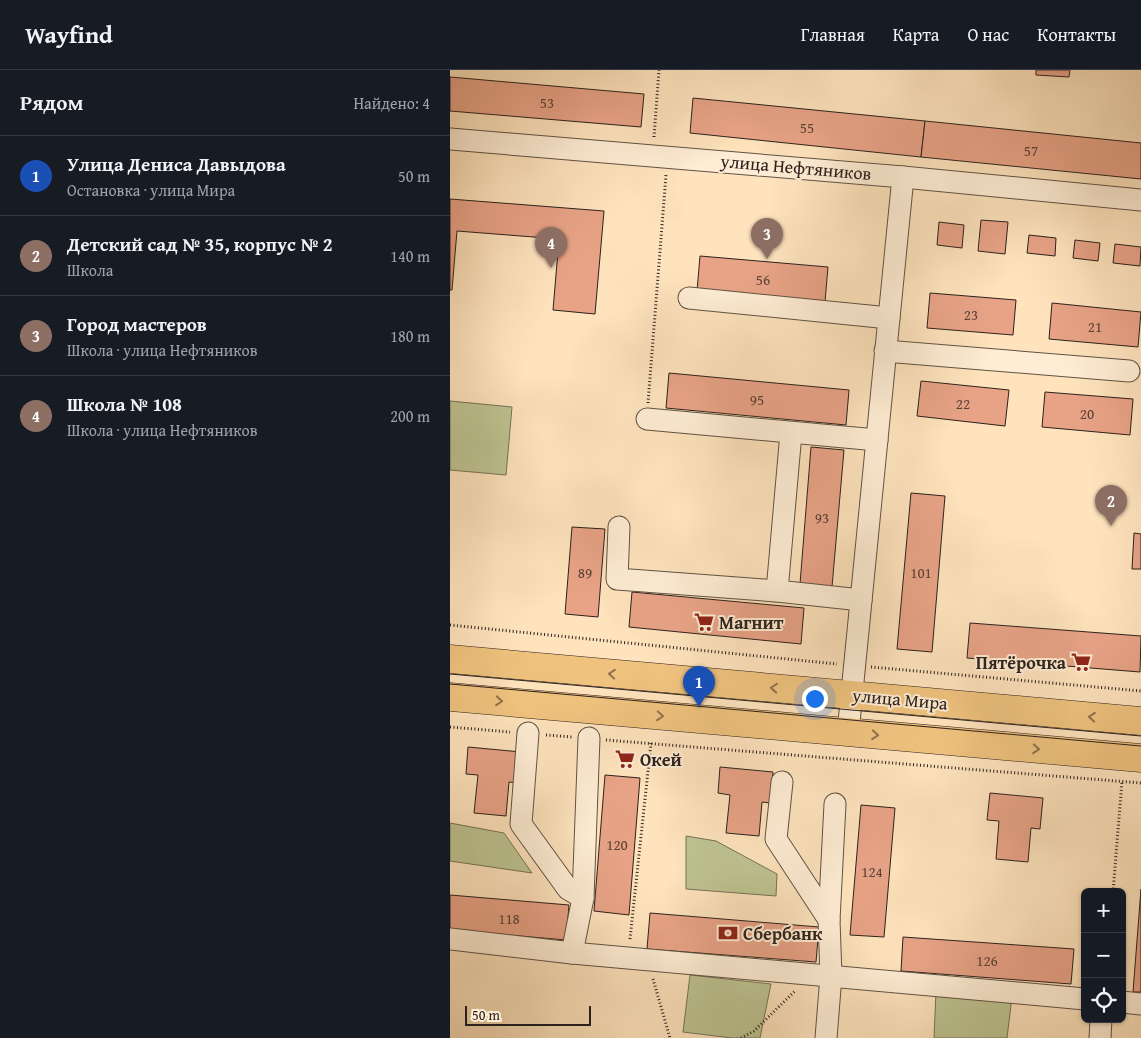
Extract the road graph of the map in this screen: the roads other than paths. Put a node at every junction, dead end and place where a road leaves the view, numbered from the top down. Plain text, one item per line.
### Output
1 (450, 139) edge
2 (903, 177) junction
3 (1141, 200) edge
4 (689, 298) dead end
5 (889, 318) junction
6 (886, 351) junction
7 (1129, 371) dead end
8 (647, 419) road end
9 (791, 433) junction
10 (877, 440) junction
11 (619, 527) dead end
12 (777, 591) junction
13 (861, 600) junction
14 (450, 659) edge
15 (851, 695) junction
16 (450, 697) edge
17 (1141, 721) edge
18 (848, 732) junction
19 (528, 733) road end
20 (589, 738) road end
21 (1141, 758) edge
22 (782, 782) dead end
23 (835, 804) dead end
24 (583, 898) junction
25 (829, 920) junction
26 (450, 939) edge
27 (572, 953) junction
28 (831, 976) junction
29 (1081, 999) edge
30 (1126, 1002) edge
31 (1141, 1004) edge
32 (1101, 1023) edge
33 (826, 1038) edge
34 (1100, 1038) edge

1 - 2 street, улица Нефтяников
2 - 3 street, улица Нефтяников
2 - 5 street
4 - 5 street
5 - 6 street
6 - 7 street
6 - 10 street
8 - 9 street
9 - 10 street
9 - 12 street
10 - 13 street
11 - 12 street
12 - 13 street
13 - 15 street
15 -> 14 main road, улица Мира
17 -> 15 main road, улица Мира
15 - 18 street
16 -> 18 main road
18 -> 21 main road
19 - 24 street
20 - 24 street
22 - 25 street
23 - 25 street
24 - 27 street
25 - 28 street
26 - 27 street
27 - 28 street
28 - 29 street
28 - 33 street
30 - 31 street
32 - 34 street

